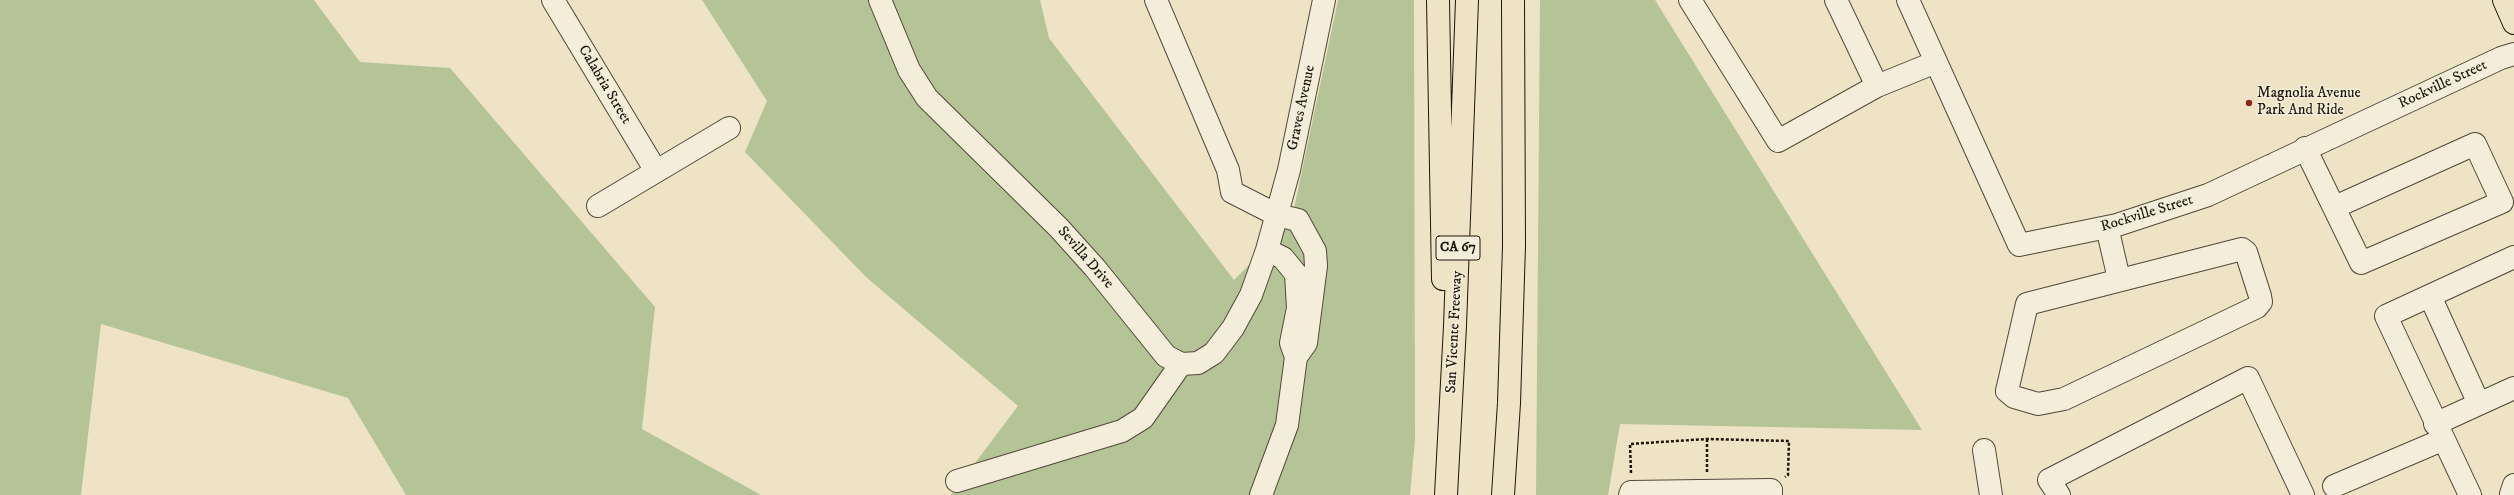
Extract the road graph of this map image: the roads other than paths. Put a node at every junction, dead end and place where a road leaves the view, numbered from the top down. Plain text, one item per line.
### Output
1 (552, 0) edge
2 (880, 0) edge
3 (1156, 0) edge
4 (1324, 0) edge
5 (1438, 0) edge
6 (1467, 0) edge
7 (1513, 0) edge
8 (1690, 0) edge
9 (1836, 0) edge
10 (1908, 0) edge
11 (2504, 0) edge
12 (2514, 23) edge
13 (2514, 54) edge
14 (1936, 62) junction
15 (1877, 86) junction
16 (729, 128) dead end
17 (2305, 148) junction
18 (656, 171) junction
19 (598, 206) dead end
20 (2334, 207) junction
21 (1277, 215) junction
22 (2107, 227) junction
23 (1267, 250) junction
24 (2514, 257) edge
25 (2119, 279) junction
26 (2430, 296) junction
27 (1296, 357) junction
28 (1181, 364) junction
29 (2514, 388) edge
30 (2479, 404) junction
31 (2439, 432) junction
32 (1984, 450) dead end
33 (957, 481) dead end
34 (2334, 486) dead end
35 (1446, 489) edge
36 (1771, 492) edge
37 (1631, 493) edge
38 (1261, 495) edge
39 (1503, 495) edge
40 (1991, 495) edge
41 (2059, 495) edge
42 (2303, 495) edge
43 (2470, 495) edge

1 - 18 street, Calabria Street
2 - 28 street, Sevilla Drive
3 - 21 street
4 - 21 street, Graves Avenue
5 - 35 main road
6 - 35 main road, San Vicente Freeway / CA 67
7 - 39 main road
8 - 15 street
9 - 15 street
10 - 14 street, Rockville Street
11 - 12 main road
13 - 17 street, Rockville Street
14 - 15 street
14 - 22 street, Rockville Street
16 - 18 street
17 - 20 street
17 - 22 street, Rockville Street
18 - 19 street
20 - 20 street
21 - 23 street
21 - 27 street
22 - 25 street
23 - 27 street
23 - 28 street
24 - 26 street
25 - 25 street
26 - 30 street
26 - 31 street
27 - 38 street
28 - 33 street
29 - 30 street
30 - 31 street
31 - 34 street
31 - 43 street
32 - 40 street
36 - 37 street
41 - 42 street

